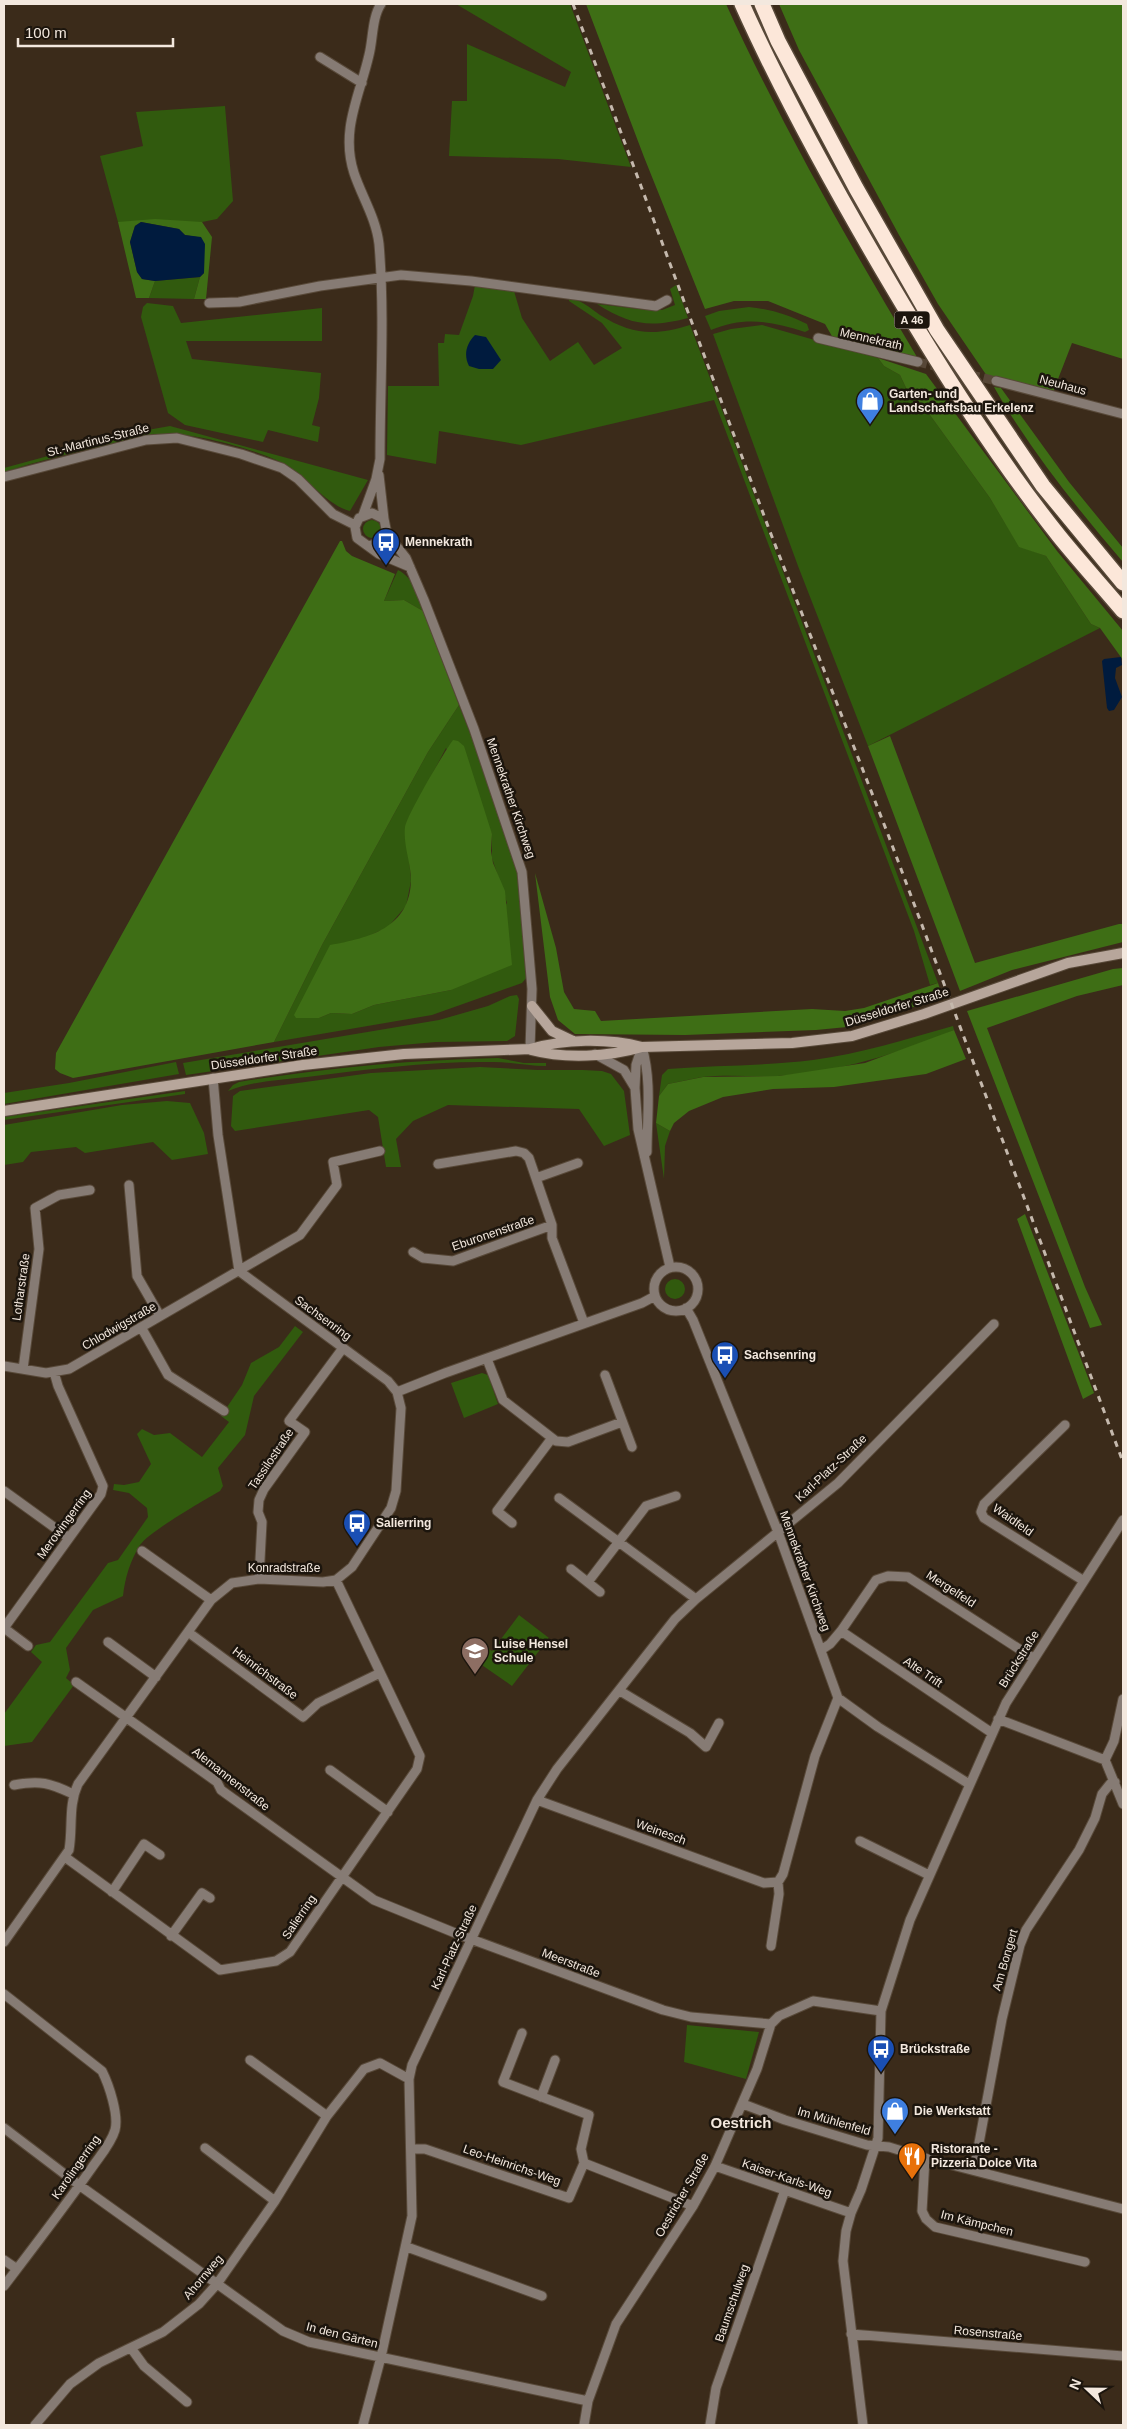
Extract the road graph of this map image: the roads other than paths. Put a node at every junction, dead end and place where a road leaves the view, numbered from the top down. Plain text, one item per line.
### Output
1 (381, 4) edge
2 (742, 4) edge
3 (762, 4) edge
4 (320, 57) dead end
5 (362, 83) junction
6 (380, 278) junction
7 (667, 300) dead end
8 (210, 303) dead end
9 (818, 338) dead end
10 (918, 362) tunnel mouth
11 (996, 381) tunnel mouth
12 (1123, 414) edge
13 (379, 467) junction
14 (4, 477) edge
15 (363, 515) junction
16 (384, 519) junction
17 (355, 525) junction
18 (387, 534) junction
19 (368, 546) junction
20 (410, 567) junction
21 (1123, 583) edge
22 (1123, 611) edge
23 (1123, 953) edge
24 (532, 1006) junction
25 (576, 1042) junction
26 (642, 1047) junction
27 (530, 1049) junction
28 (595, 1054) junction
29 (213, 1078) junction
30 (635, 1088) junction
31 (4, 1112) edge
32 (380, 1151) dead end
33 (578, 1162) dead end
34 (647, 1163) junction
35 (438, 1164) dead end
36 (536, 1178) junction
37 (129, 1185) dead end
38 (90, 1190) dead end
39 (552, 1225) junction
40 (412, 1252) dead end
41 (670, 1267) junction
42 (239, 1271) junction
43 (655, 1296) junction
44 (686, 1308) junction
45 (160, 1316) junction
46 (584, 1323) junction
47 (994, 1324) dead end
48 (141, 1327) junction
49 (343, 1348) junction
50 (487, 1359) junction
51 (4, 1366) edge
52 (23, 1369) junction
53 (54, 1372) junction
54 (605, 1376) dead end
55 (397, 1392) junction
56 (224, 1411) dead end
57 (622, 1422) junction
58 (1065, 1425) dead end
59 (552, 1438) junction
60 (632, 1447) dead end
61 (4, 1491) edge
62 (676, 1496) dead end
63 (559, 1498) dead end
64 (1123, 1520) edge
65 (512, 1523) dead end
66 (778, 1532) junction
67 (69, 1538) junction
68 (619, 1543) junction
69 (142, 1551) dead end
70 (571, 1569) dead end
71 (259, 1579) junction
72 (336, 1580) junction
73 (1084, 1581) junction
74 (588, 1582) junction
75 (600, 1592) dead end
76 (696, 1599) junction
77 (211, 1600) junction
78 (4, 1628) edge
79 (841, 1631) junction
80 (188, 1632) junction
81 (108, 1642) dead end
82 (28, 1646) dead end
83 (821, 1650) junction
84 (1033, 1658) junction
85 (380, 1673) junction
86 (156, 1677) junction
87 (76, 1682) dead end
88 (620, 1691) junction
89 (838, 1698) junction
90 (1123, 1699) edge
91 (127, 1717) junction
92 (998, 1719) junction
93 (719, 1723) dead end
94 (992, 1733) junction
95 (1105, 1760) junction
96 (330, 1770) dead end
97 (1115, 1782) junction
98 (969, 1784) junction
99 (14, 1785) dead end
100 (73, 1794) junction
101 (537, 1800) junction
102 (1123, 1804) edge
103 (388, 1812) junction
104 (860, 1841) dead end
105 (160, 1855) dead end
106 (65, 1857) junction
107 (928, 1875) junction
108 (341, 1877) junction
109 (778, 1882) junction
110 (112, 1892) junction
111 (210, 1898) dead end
112 (369, 1898) joint
113 (171, 1936) junction
114 (472, 1939) junction
115 (4, 1942) edge
116 (771, 1946) dead end
117 (4, 1994) edge
118 (881, 2011) junction
119 (771, 2024) junction
120 (522, 2033) dead end
121 (250, 2060) dead end
122 (555, 2060) dead end
123 (409, 2079) junction
124 (541, 2097) junction
125 (743, 2104) junction
126 (327, 2116) junction
127 (4, 2128) edge
128 (876, 2146) junction
129 (204, 2148) dead end
130 (411, 2149) junction
131 (925, 2158) junction
132 (584, 2163) junction
133 (715, 2166) junction
134 (974, 2170) junction
135 (79, 2185) junction
136 (785, 2190) junction
137 (275, 2202) junction
138 (693, 2206) junction
139 (1123, 2209) edge
140 (851, 2213) junction
141 (407, 2247) junction
142 (4, 2260) edge
143 (1085, 2262) dead end
144 (17, 2269) junction
145 (217, 2284) junction
146 (4, 2286) edge
147 (542, 2296) dead end
148 (851, 2334) junction
149 (131, 2348) junction
150 (1123, 2356) edge
151 (381, 2357) junction
152 (588, 2401) junction
153 (188, 2402) dead end
154 (35, 2425) edge
155 (363, 2425) edge
156 (584, 2425) edge
157 (710, 2425) edge
158 (863, 2425) edge

1 - 5 street
2 - 22 highway, A 46
3 - 21 highway, A 46
4 - 5 street
5 - 6 street
6 - 7 street
6 - 8 street
6 - 13 street
9 - 10 street, Mennekrath
11 - 12 street, Neuhaus
13 - 15 street
13 - 16 street
14 - 17 street, St.-Martinus-Straße
15 - 16 street
15 - 17 street
16 - 18 street, Mennekrather Kirchweg
17 - 19 street
18 - 19 street
18 - 20 street, Mennekrather Kirchweg
19 - 20 street
20 - 24 street, Mennekrather Kirchweg
23 - 26 main road, Düsseldorfer Straße
24 - 25 main road
24 - 27 street, Mennekrather Kirchweg
25 - 26 main road, Düsseldorfer Straße
25 - 27 main road, Düsseldorfer Straße
26 - 28 main road, Düsseldorfer Straße
26 - 30 street
26 - 34 street
27 - 28 main road, Düsseldorfer Straße
27 - 29 main road, Düsseldorfer Straße
28 - 30 street
29 - 31 main road, Düsseldorfer Straße
29 - 42 street
30 - 34 street
32 - 42 street, Chlodwigstraße
33 - 36 street
34 - 41 street
35 - 36 street, Eburonenstraße
36 - 39 street, Eburonenstraße
37 - 45 street
38 - 52 street, Lotharstraße
39 - 40 street, Eburonenstraße
39 - 46 street, Eburonenstraße
41 - 43 street
41 - 44 street
42 - 45 street, Chlodwigstraße
42 - 49 street, Sachsenring
43 - 44 street
43 - 46 street
44 - 66 street, Mennekrather Kirchweg
45 - 48 street, Chlodwigstraße
46 - 50 street
47 - 66 street, Karl-Platz-Straße
48 - 53 street, Chlodwigstraße
48 - 56 street
49 - 55 street, Sachsenring
49 - 71 street, Tassilostraße
50 - 55 street
50 - 59 street
51 - 52 street, Chlodwigstraße
52 - 53 street, Chlodwigstraße
53 - 67 street, Merowingerring
54 - 57 street
55 - 72 street, Konradstraße
57 - 59 street
57 - 60 street
58 - 73 street, Waidfeld
59 - 65 street
61 - 67 street
62 - 68 street
63 - 68 street
64 - 73 street, Brückstraße
66 - 76 street, Karl-Platz-Straße
66 - 83 street, Mennekrather Kirchweg
67 - 78 street, Merowingerring
68 - 74 street
68 - 76 street
69 - 77 street
70 - 74 street
71 - 72 street, Konradstraße
71 - 77 street, Konradstraße
72 - 85 street, Salierring
73 - 84 street, Brückstraße
74 - 75 street
76 - 88 street, Karl-Platz-Straße
77 - 80 street, Konradstraße
78 - 82 street
79 - 83 street, Mergelfeld
79 - 84 street, Mergelfeld
79 - 94 street, Alte Trift
80 - 85 street, Heinrichstraße
80 - 86 street, Konradstraße
81 - 86 street
83 - 89 street, Mennekrather Kirchweg
84 - 92 street, Brückstraße
85 - 103 street, Salierring
86 - 91 street, Konradstraße
87 - 91 street, Alemannenstraße
88 - 93 street
88 - 101 street, Karl-Platz-Straße
89 - 98 street
89 - 109 street
90 - 95 street
91 - 100 street, Konradstraße
91 - 108 street, Alemannenstraße
92 - 94 street, Brückstraße
92 - 95 street
94 - 98 street, Brückstraße
95 - 97 street
96 - 103 street
97 - 102 street
97 - 134 street, Am Bongert
98 - 107 street, Brückstraße
99 - 100 street
100 - 106 street
101 - 109 street, Weinesch
101 - 114 street, Karl-Platz-Straße
103 - 108 street, Salierring
104 - 107 street
105 - 110 street
106 - 110 street, Salierring
106 - 115 street
107 - 118 street, Brückstraße
108 - 112 street, Alemannenstraße
108 - 113 street, Salierring
109 - 116 street
110 - 113 street, Salierring
111 - 113 street
112 - 114 street, Meerstraße
114 - 119 street, Meerstraße
114 - 123 street, Karl-Platz-Straße
117 - 135 street, Karolingerring
118 - 119 street
118 - 128 street, Brückstraße
119 - 125 street, Oestricher Straße
120 - 124 street
121 - 126 street
122 - 124 street
123 - 126 street, Ahornweg
123 - 130 street, Karl-Platz-Straße
124 - 132 street
125 - 128 street, Im Mühlenfeld
125 - 133 street, Oestricher Straße
126 - 137 street, Ahornweg
127 - 135 street, In den Gärten
128 - 131 street, Im Mühlenfeld
128 - 140 street, Brückstraße
129 - 137 street
130 - 132 street, Leo-Heinrichs-Weg
130 - 141 street, Karl-Platz-Straße
131 - 134 street, Im Mühlenfeld
131 - 143 street, Im Kämpchen
132 - 138 street
133 - 136 street, Kaiser-Karls-Weg
133 - 138 street, Oestricher Straße
134 - 139 street, Im Mühlenfeld
135 - 144 street, Karolingerring
135 - 145 street, In den Gärten
136 - 140 street, Kaiser-Karls-Weg
136 - 157 street, Baumschulweg
137 - 145 street, Ahornweg
138 - 152 street, Oestricher Straße
140 - 148 street, Brückstraße
141 - 147 street
141 - 151 street, Karl-Platz-Straße
142 - 144 street
144 - 146 street, Karolingerring
145 - 149 street, Ahornweg
145 - 151 street, In den Gärten
148 - 150 street, Rosenstraße
148 - 158 street, Brückstraße
149 - 153 street
149 - 154 street, Ahornweg
151 - 152 street, In den Gärten
151 - 155 street, Karl-Platz-Straße
152 - 156 street, Oestricher Straße

